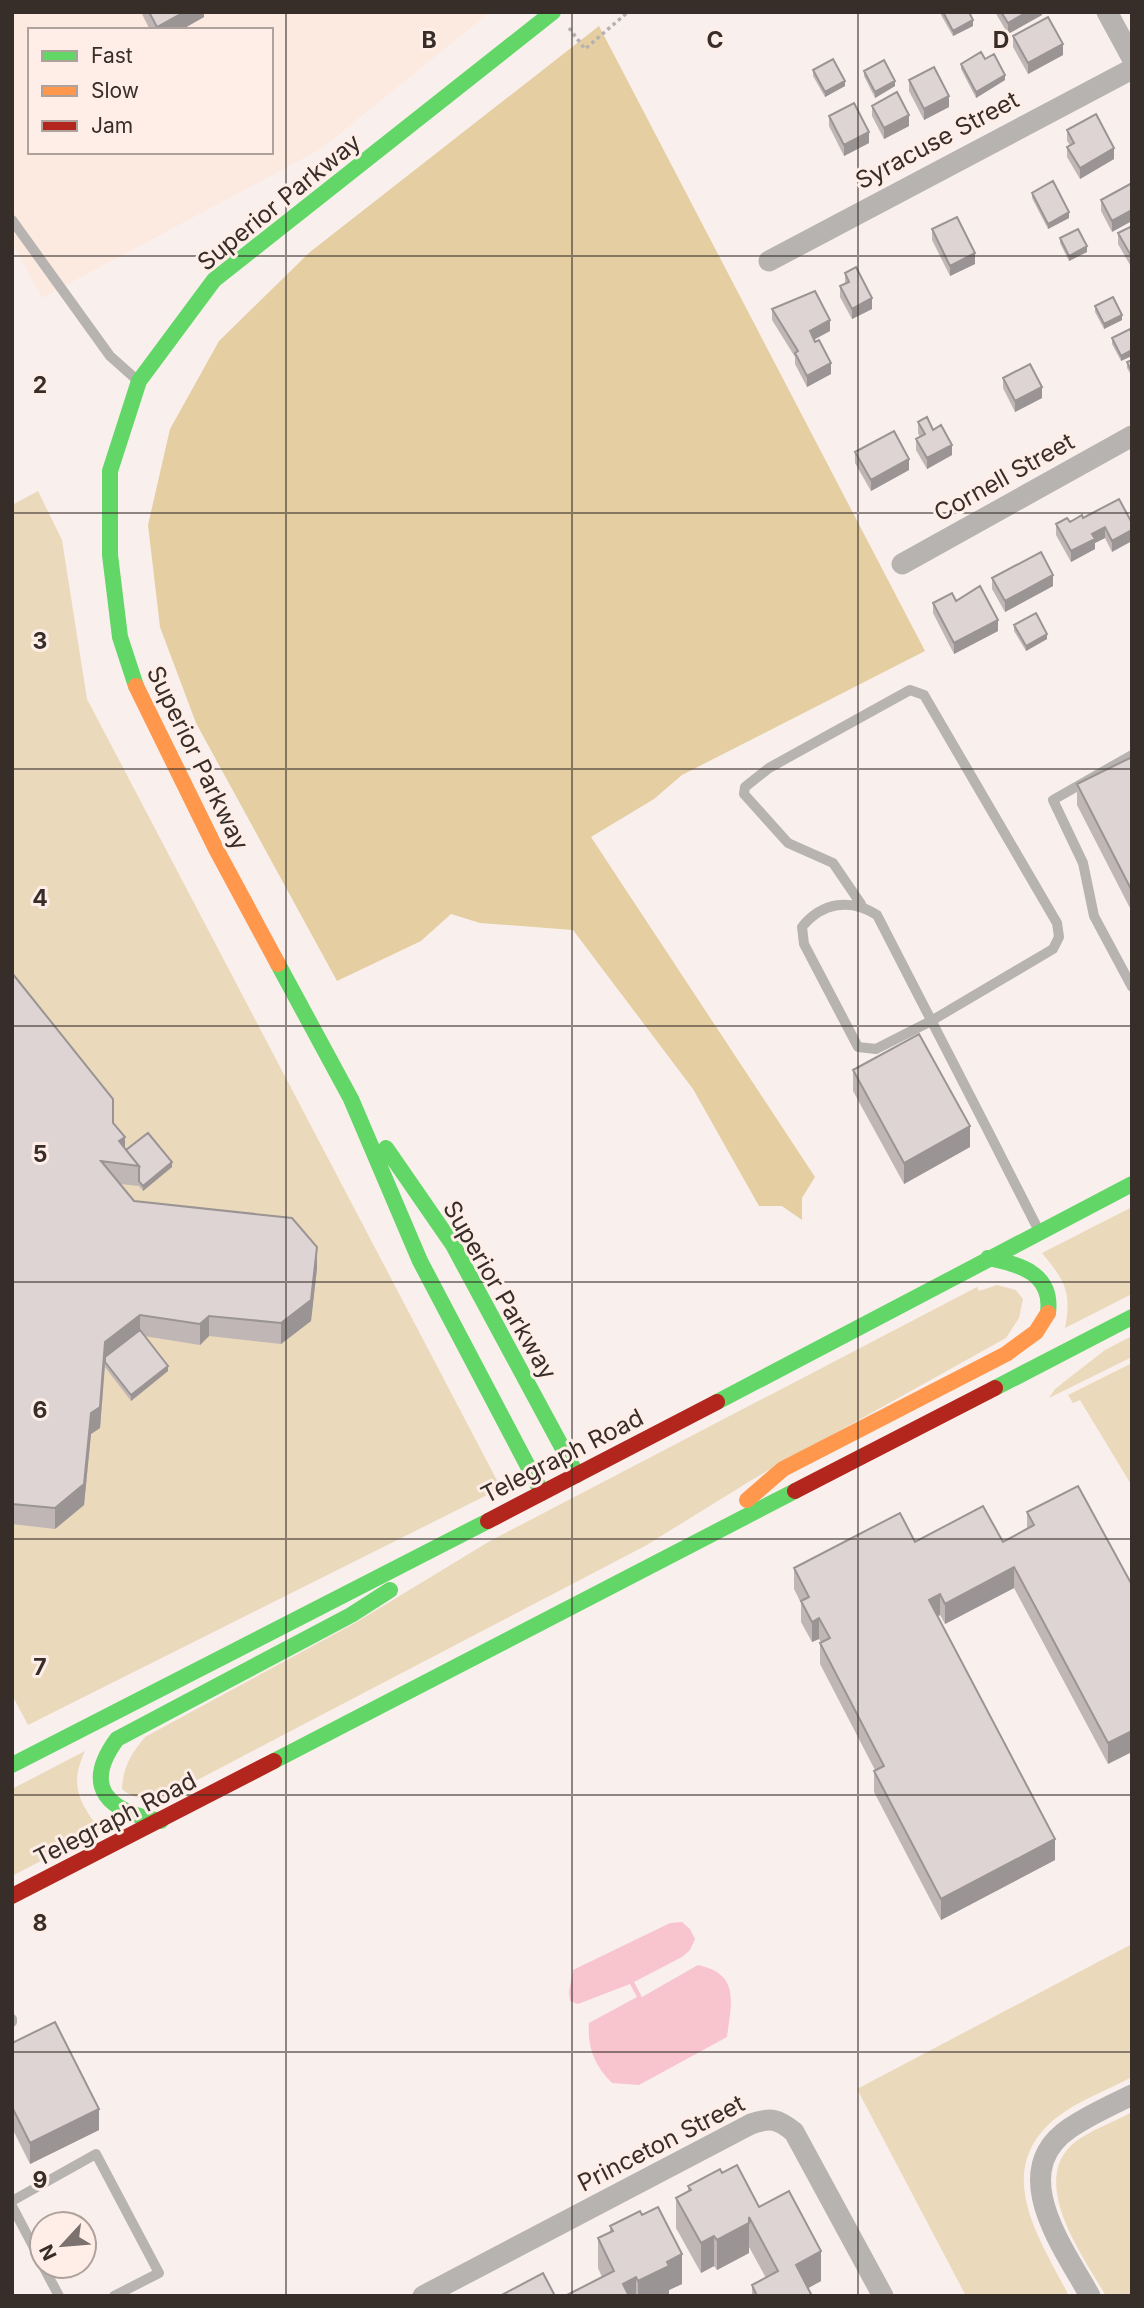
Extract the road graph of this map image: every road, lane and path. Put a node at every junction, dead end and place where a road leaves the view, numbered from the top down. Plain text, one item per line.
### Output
1 (628, 12) edge
2 (1107, 12) edge
3 (559, 17) edge
4 (1132, 58) edge
5 (1132, 69) edge
6 (12, 220) edge
7 (769, 261) dead end
8 (139, 381) junction
9 (1132, 436) edge
10 (902, 564) dead end
11 (1132, 755) edge
12 (861, 904) junction
13 (1132, 987) edge
14 (932, 1021) junction
15 (351, 1099) junction
16 (1132, 1184) edge
17 (1040, 1231) junction
18 (988, 1258) junction
19 (1132, 1317) edge
20 (576, 1475) junction
21 (542, 1493) junction
22 (699, 1540) junction
23 (437, 1546) junction
24 (12, 1765) edge
25 (161, 1821) junction
26 (12, 1896) edge
27 (1132, 2095) edge
28 (12, 2204) edge
29 (28, 2235) edge
30 (51, 2280) edge
31 (59, 2296) edge
32 (114, 2296) edge
33 (423, 2296) edge
34 (883, 2296) edge
35 (1090, 2296) edge

1 - 3 path
2 - 4 street
3 - 8 main road, Superior Parkway
5 - 7 street, Syracuse Street
6 - 8 lane
8 - 15 main road, Superior Parkway
9 - 10 street, Cornell Street
11 - 13 lane
12 - 14 lane
12 - 14 lane
12 - 14 lane
14 - 17 lane
15 - 20 main road, Superior Parkway
15 - 21 main road, Superior Parkway
16 - 17 main road, Telegraph Road
17 - 18 main road, Telegraph Road
18 - 20 main road, Telegraph Road
18 - 22 main road
19 - 22 main road, Telegraph Road
20 - 21 main road, Telegraph Road
21 - 23 main road, Telegraph Road
22 - 25 main road, Telegraph Road
23 - 24 main road, Telegraph Road
23 - 25 main road
25 - 26 main road, Telegraph Road
27 - 35 street
28 - 29 lane
28 - 32 lane
30 - 31 lane
33 - 34 street, Princeton Street

